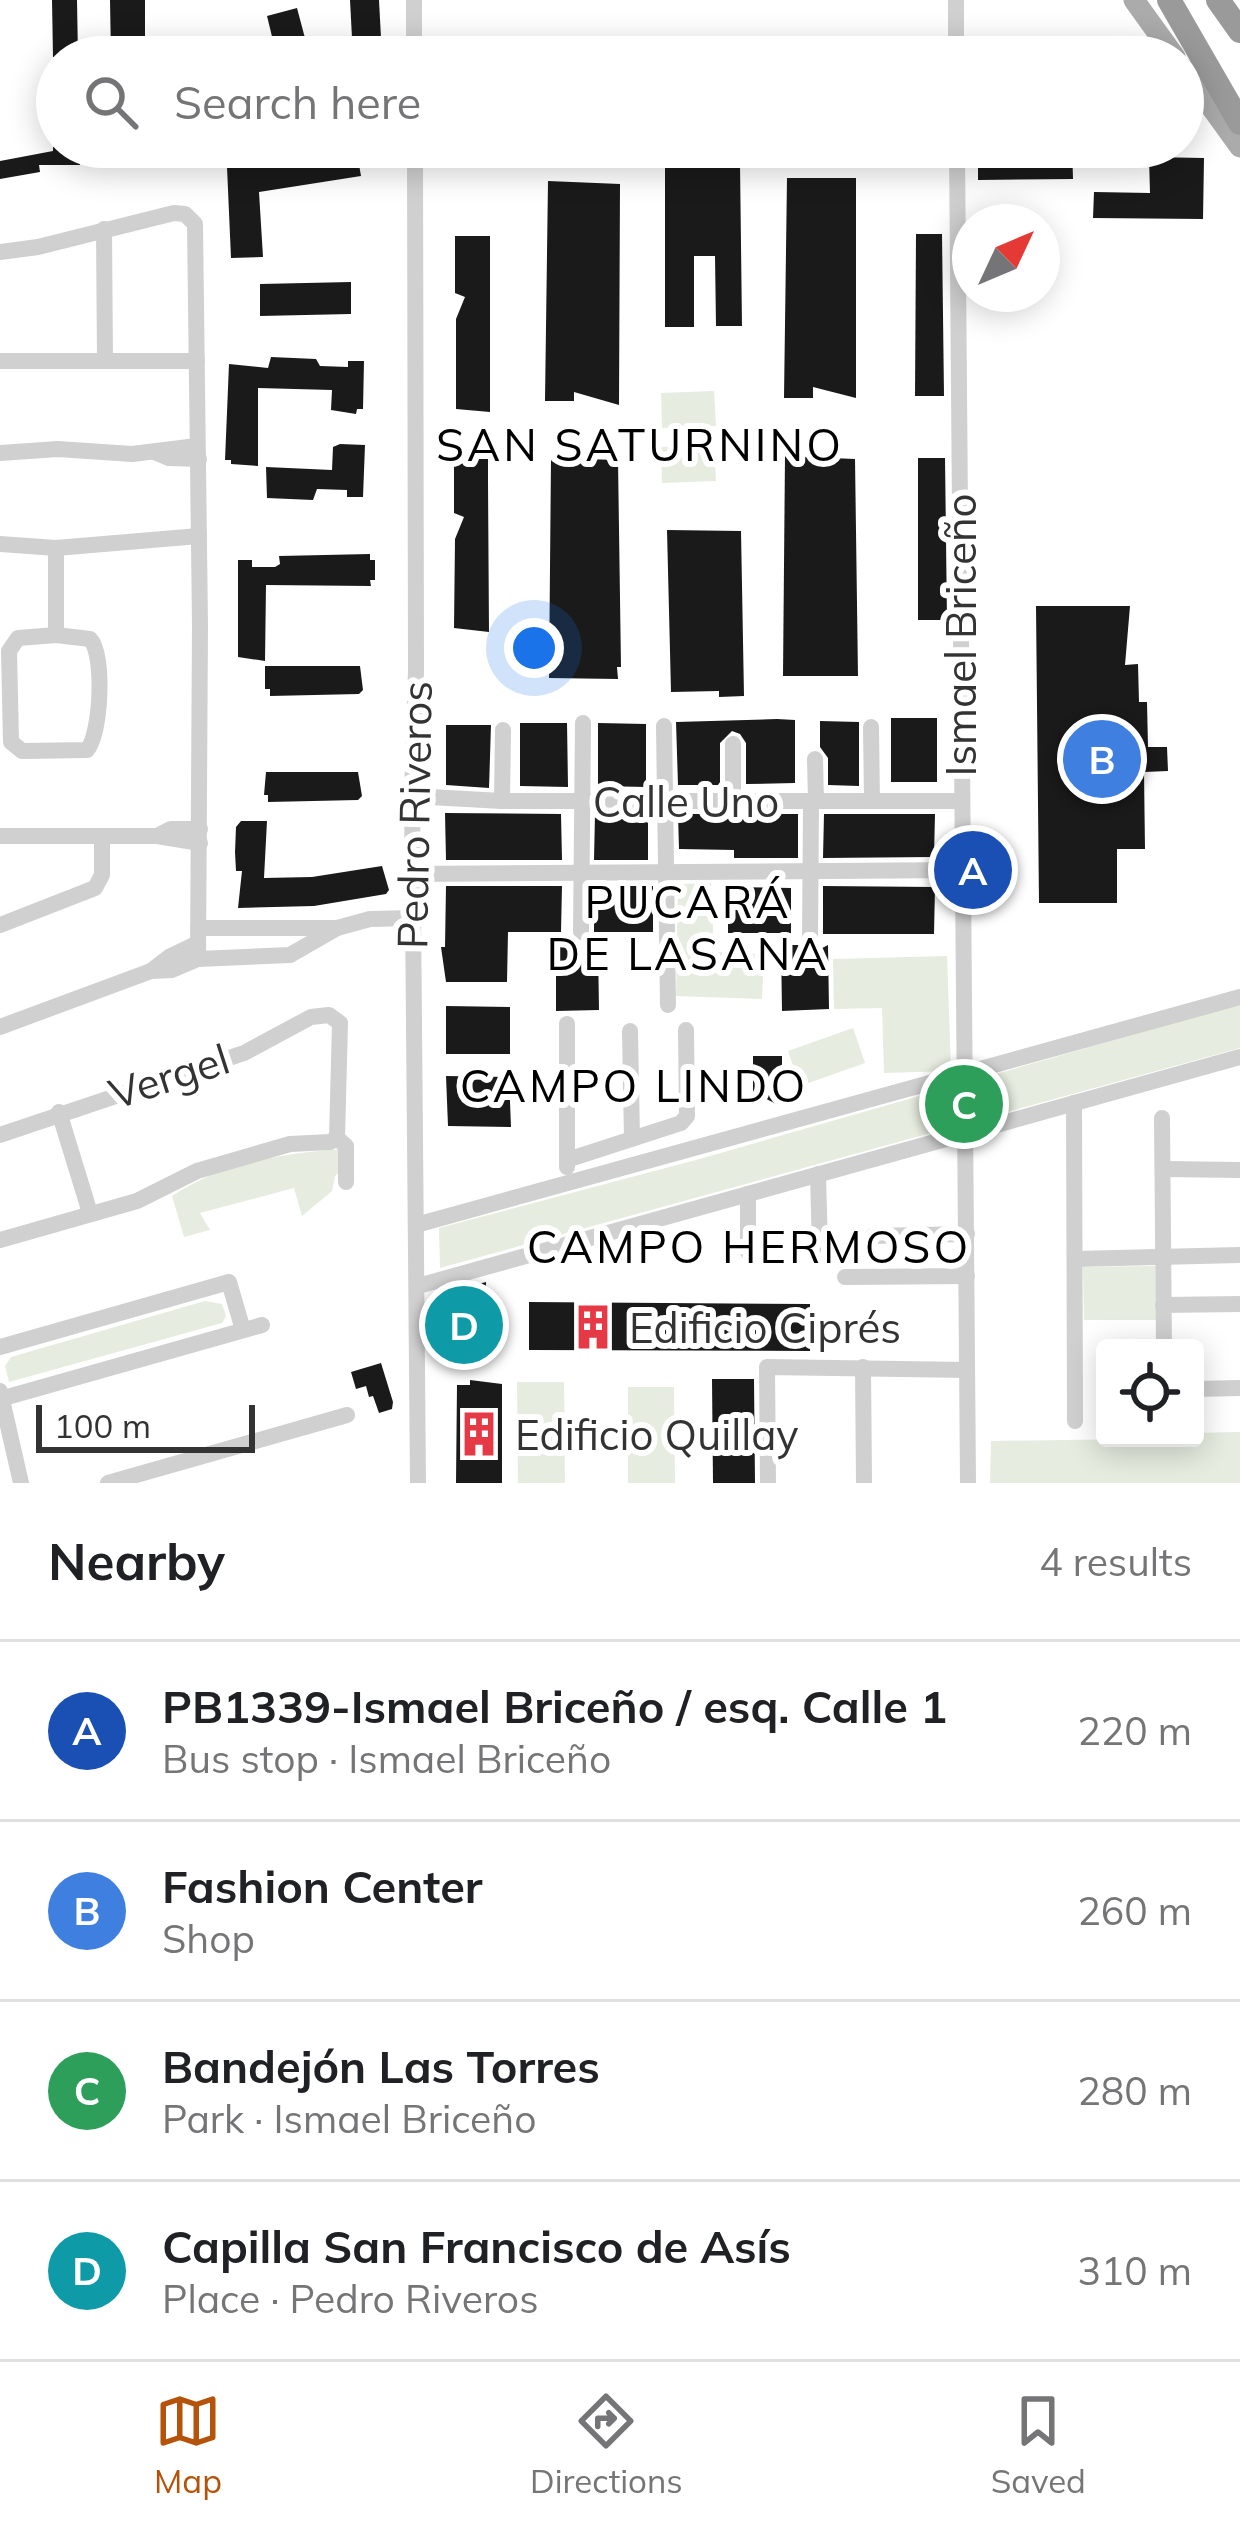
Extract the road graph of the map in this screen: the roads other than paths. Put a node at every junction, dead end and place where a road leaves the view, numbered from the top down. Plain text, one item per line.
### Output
1 (414, 0) edge
2 (956, 0) edge
3 (1134, 0) edge
4 (1171, 0) edge
5 (1217, 0) edge
6 (1240, 31) edge
7 (414, 36) edge
8 (956, 36) edge
9 (1160, 36) edge
10 (1191, 36) edge
11 (1198, 36) edge
12 (1204, 44) edge
13 (1204, 59) edge
14 (1240, 91) edge
15 (1204, 97) edge
16 (1240, 123) edge
17 (1240, 147) edge
18 (415, 168) edge
19 (956, 168) edge
20 (104, 229) junction
21 (0, 252) edge
22 (0, 361) edge
23 (105, 361) junction
24 (197, 361) junction
25 (0, 453) edge
26 (198, 453) junction
27 (199, 543) junction
28 (0, 544) edge
29 (56, 548) junction
30 (56, 635) junction
31 (583, 723) dead end
32 (664, 726) dead end
33 (871, 727) dead end
34 (503, 730) dead end
35 (733, 744) dead end
36 (815, 759) dead end
37 (412, 796) junction
38 (502, 801) junction
39 (582, 801) junction
40 (665, 801) junction
41 (733, 801) junction
42 (814, 801) junction
43 (872, 801) junction
44 (961, 801) junction
45 (0, 836) edge
46 (102, 836) junction
47 (200, 836) junction
48 (961, 870) junction
49 (582, 872) junction
50 (666, 872) junction
51 (810, 872) junction
52 (412, 874) junction
53 (413, 918) junction
54 (0, 926) edge
55 (234, 928) junction
56 (337, 928) junction
57 (581, 932) dead end
58 (810, 942) dead end
59 (198, 944) junction
60 (232, 960) junction
61 (1240, 998) edge
62 (668, 1005) dead end
63 (567, 1024) dead end
64 (0, 1027) edge
65 (686, 1030) dead end
66 (630, 1031) dead end
67 (1240, 1058) edge
68 (962, 1074) junction
69 (1074, 1103) junction
70 (59, 1112) junction
71 (1162, 1118) dead end
72 (966, 1133) junction
73 (0, 1135) edge
74 (338, 1138) junction
75 (632, 1139) junction
76 (567, 1160) junction
77 (1162, 1169) junction
78 (1240, 1170) edge
79 (818, 1174) junction
80 (346, 1182) dead end
81 (568, 1183) junction
82 (748, 1194) junction
83 (90, 1213) junction
84 (416, 1225) junction
85 (967, 1234) junction
86 (873, 1236) dead end
87 (0, 1240) edge
88 (820, 1251) dead end
89 (748, 1252) dead end
90 (1240, 1256) edge
91 (1163, 1257) junction
92 (1075, 1259) junction
93 (845, 1276) dead end
94 (967, 1276) junction
95 (418, 1286) junction
96 (1240, 1304) edge
97 (1163, 1305) junction
98 (262, 1324) dead end
99 (243, 1330) junction
100 (1163, 1339) edge
101 (0, 1347) edge
102 (863, 1367) junction
103 (968, 1370) junction
104 (1240, 1388) edge
105 (1204, 1389) edge
106 (1, 1396) edge
107 (346, 1415) dead end
108 (1075, 1421) dead end
109 (151, 1477) edge
110 (21, 1483) edge
111 (108, 1483) edge
112 (418, 1483) edge
113 (768, 1483) edge
114 (863, 1483) edge
115 (968, 1483) edge

1 - 7 street
2 - 8 street
3 - 9 main road
4 - 10 highway
4 - 11 highway
5 - 6 highway
12 - 14 highway
13 - 16 highway
15 - 17 main road
18 - 37 street, Pedro Riveros
19 - 44 street, Ismael Briceño
20 - 21 street
20 - 23 street
20 - 24 street
22 - 23 street
23 - 24 street
24 - 26 street
25 - 26 street
26 - 27 street
27 - 29 street
27 - 47 street
28 - 29 street
29 - 30 street
30 - 30 street
31 - 39 street
32 - 40 street
33 - 43 street
34 - 38 street
35 - 41 street
36 - 42 street
37 - 38 street, Calle Uno
37 - 52 street, Pedro Riveros
38 - 39 street, Calle Uno
39 - 40 street, Calle Uno
39 - 49 street
40 - 41 street, Calle Uno
40 - 50 street
41 - 42 street, Calle Uno
42 - 43 street, Calle Uno
42 - 51 street
43 - 44 street, Calle Uno
44 - 48 street, Ismael Briceño
45 - 46 street
46 - 47 street
46 - 54 street
47 - 59 street
48 - 51 street
48 - 68 street, Ismael Briceño
49 - 50 street
49 - 52 street
49 - 57 street
50 - 51 street
50 - 62 street
51 - 58 street
52 - 53 street, Pedro Riveros
53 - 56 street
53 - 84 street, Pedro Riveros
55 - 56 street
55 - 59 street
55 - 60 street
56 - 60 street
59 - 60 street
59 - 64 street
61 - 68 street
63 - 76 street
65 - 75 street
66 - 75 street
67 - 69 street
68 - 72 street, Ismael Briceño
68 - 81 street
69 - 72 street
69 - 92 street
70 - 73 street, Vergel
70 - 74 street, Vergel
70 - 83 street
71 - 77 street
72 - 79 street
72 - 85 street, Ismael Briceño
74 - 80 street
74 - 83 street
75 - 76 street
76 - 81 street
77 - 78 street
77 - 91 street
79 - 82 street
79 - 88 street
81 - 84 street
82 - 89 street
82 - 95 street
83 - 87 street
84 - 95 street, Pedro Riveros
85 - 86 street
85 - 94 street, Ismael Briceño
90 - 91 street
91 - 92 street
91 - 97 street
92 - 108 street
93 - 94 street
94 - 103 street, Ismael Briceño
95 - 112 street, Pedro Riveros
96 - 97 street
97 - 100 street
98 - 99 street
99 - 101 street
99 - 106 street
102 - 103 street
102 - 113 street
102 - 114 street
103 - 115 street, Ismael Briceño
104 - 105 street
106 - 110 street
107 - 109 street
109 - 111 street

